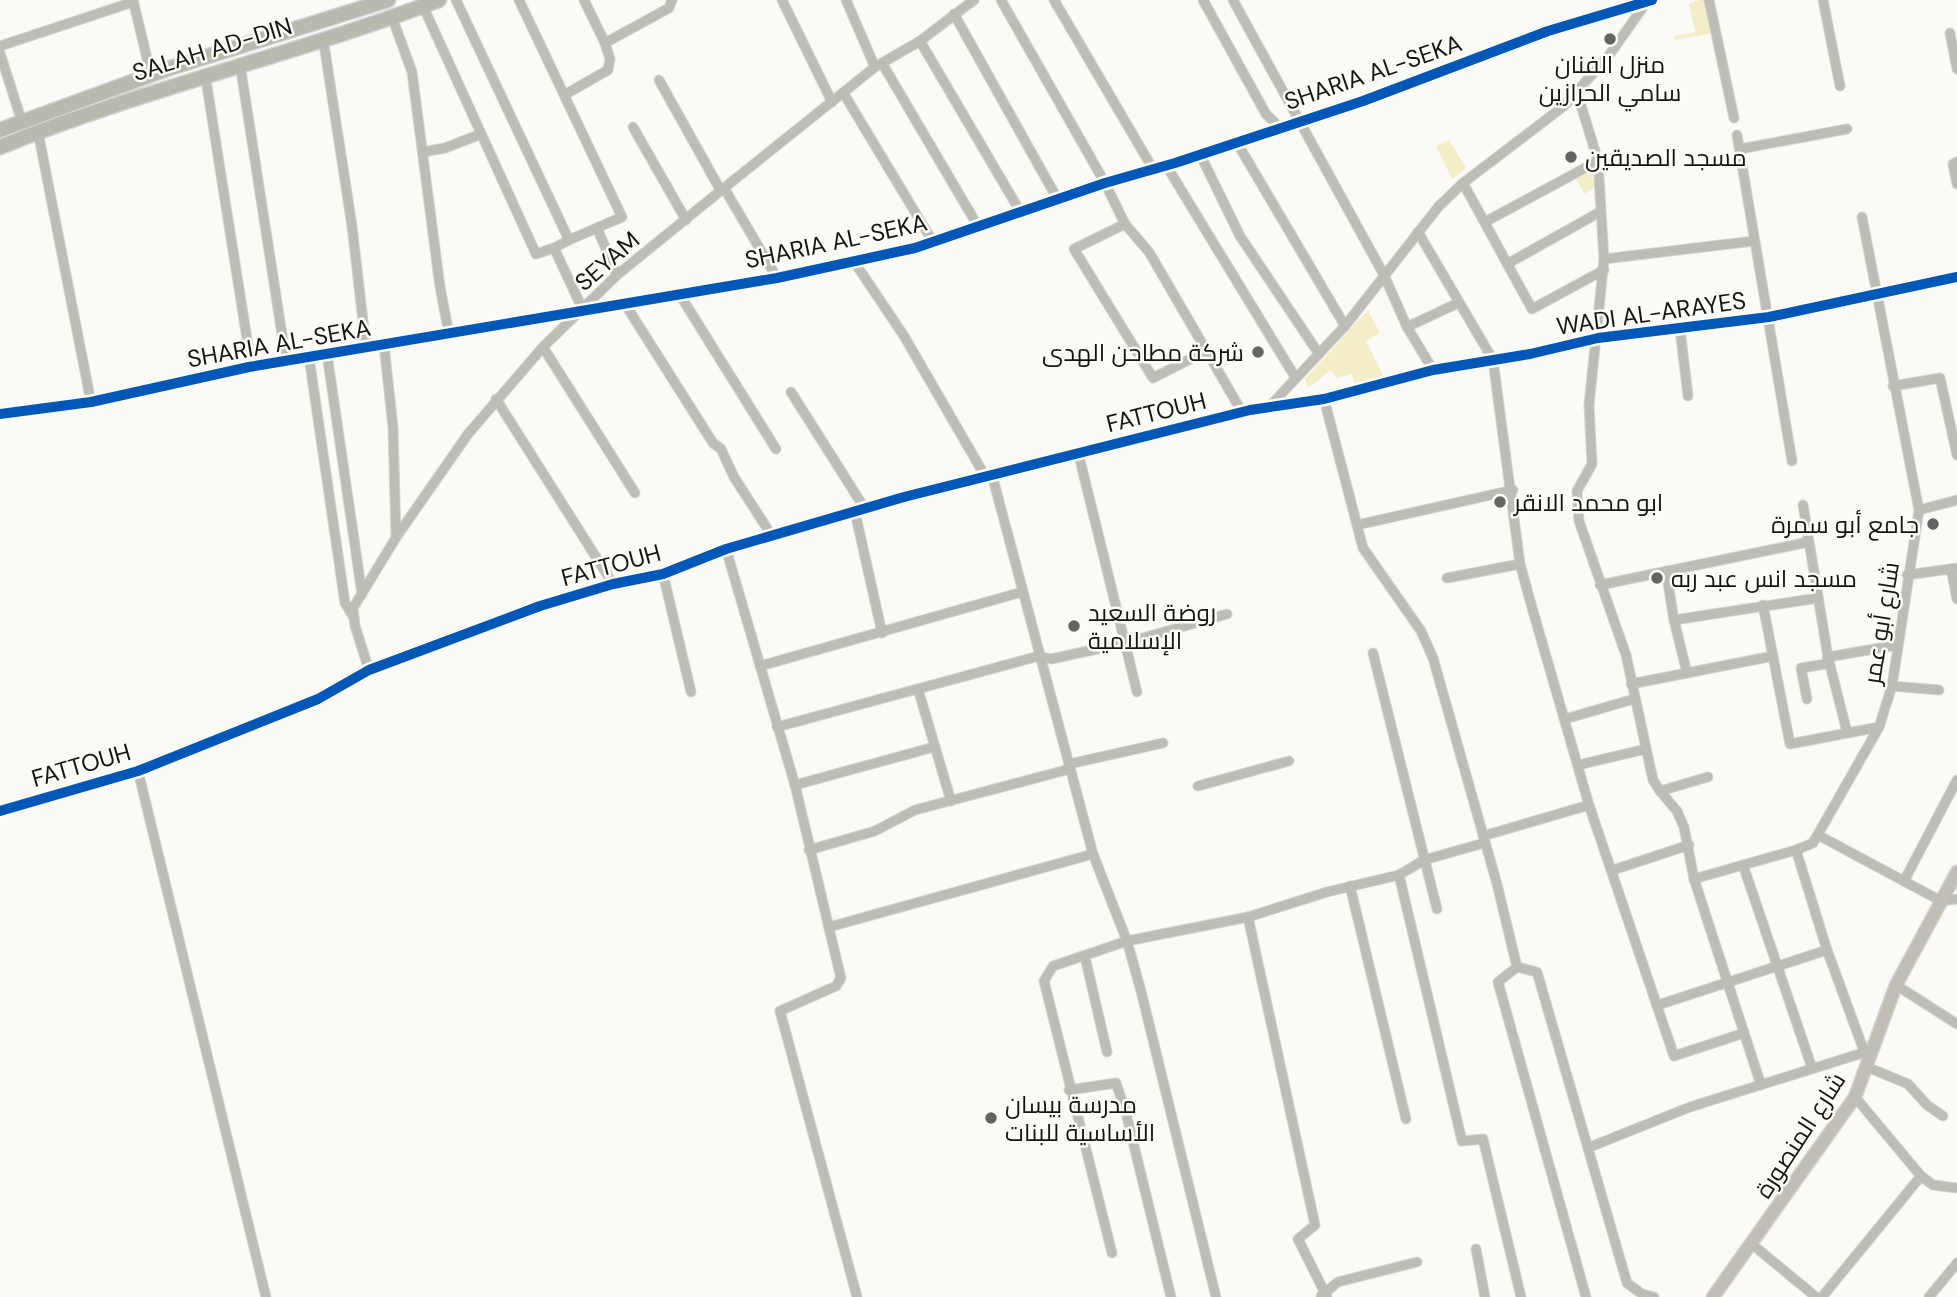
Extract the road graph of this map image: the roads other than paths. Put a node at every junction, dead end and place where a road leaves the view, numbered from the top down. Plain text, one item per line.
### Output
1 (388, 0) edge
2 (439, 0) edge
3 (457, 0) edge
4 (519, 0) edge
5 (672, 0) edge
6 (782, 0) edge
7 (846, 0) edge
8 (954, 0) edge
9 (974, 0) edge
10 (1001, 0) edge
11 (1054, 0) edge
12 (1203, 0) edge
13 (1233, 0) edge
14 (1709, 0) edge
15 (1823, 0) edge
16 (133, 1) edge
17 (586, 1) edge
18 (1649, 1) edge
19 (348, 6) edge
20 (423, 6) junction
21 (957, 12) junction
22 (391, 17) junction
23 (1950, 33) dead end
24 (323, 38) junction
25 (920, 41) junction
26 (605, 43) junction
27 (0, 46) edge
28 (0, 53) edge
29 (240, 64) junction
30 (879, 65) junction
31 (1957, 69) edge
32 (205, 74) junction
33 (151, 75) junction
34 (659, 80) dead end
35 (1840, 86) dead end
36 (1577, 92) junction
37 (566, 94) junction
38 (844, 94) junction
39 (832, 102) junction
40 (1734, 118) dead end
41 (1299, 121) junction
42 (22, 122) junction
43 (633, 127) dead end
44 (1279, 127) junction
45 (1847, 129) dead end
46 (0, 130) edge
47 (38, 132) junction
48 (481, 134) junction
49 (1737, 135) dead end
50 (1236, 142) junction
51 (0, 147) edge
52 (1740, 149) junction
53 (423, 152) junction
54 (1200, 154) junction
55 (1598, 161) junction
56 (1957, 162) edge
57 (1166, 165) junction
58 (1153, 169) junction
59 (1105, 183) junction
60 (1463, 183) junction
61 (1957, 184) edge
62 (722, 190) junction
63 (1058, 200) junction
64 (1600, 212) junction
65 (1021, 213) junction
66 (1862, 217) dead end
67 (686, 220) junction
68 (1485, 222) junction
69 (1125, 224) junction
70 (597, 228) junction
71 (979, 228) junction
72 (1418, 232) junction
73 (569, 240) junction
74 (1754, 240) junction
75 (933, 242) junction
76 (554, 248) junction
77 (1604, 259) junction
78 (855, 263) junction
79 (1507, 264) junction
80 (1604, 270) junction
81 (617, 275) junction
82 (1384, 275) junction
83 (1957, 277) edge
84 (777, 278) junction
85 (1877, 293) junction
86 (680, 295) junction
87 (1458, 303) junction
88 (625, 304) junction
89 (582, 308) junction
90 (1769, 317) junction
91 (1345, 326) junction
92 (1407, 327) junction
93 (1680, 329) junction
94 (450, 334) junction
95 (1598, 338) junction
96 (384, 345) junction
97 (366, 347) junction
98 (543, 347) junction
99 (1206, 351) junction
100 (327, 354) junction
101 (1319, 354) junction
102 (309, 357) junction
103 (286, 360) junction
104 (1493, 360) junction
105 (249, 366) junction
106 (1433, 370) junction
107 (1295, 377) junction
108 (1893, 386) junction
109 (791, 392) dead end
110 (1688, 396) dead end
111 (496, 399) junction
112 (1324, 399) junction
113 (91, 402) junction
114 (1270, 406) junction
115 (1246, 411) junction
116 (0, 414) edge
117 (776, 449) dead end
118 (1078, 452) junction
119 (1957, 454) edge
120 (1792, 461) dead end
121 (988, 476) junction
122 (1513, 490) junction
123 (635, 494) dead end
124 (1957, 500) edge
125 (1803, 505) dead end
126 (865, 509) junction
127 (1919, 510) junction
128 (855, 512) junction
129 (1357, 525) junction
130 (397, 536) junction
131 (772, 536) junction
132 (1809, 542) junction
133 (726, 549) junction
134 (1520, 564) junction
135 (1954, 568) edge
136 (1666, 571) junction
137 (663, 574) junction
138 (1907, 575) junction
139 (1447, 578) dead end
140 (613, 584) junction
141 (1600, 585) junction
142 (1022, 592) junction
143 (362, 594) junction
144 (1818, 598) junction
145 (1957, 599) edge
146 (1763, 605) junction
147 (1227, 614) dead end
148 (353, 617) junction
149 (1674, 620) junction
150 (882, 633) junction
151 (1125, 643) junction
152 (1897, 645) junction
153 (1373, 653) dead end
154 (1039, 656) junction
155 (1773, 656) junction
156 (1828, 657) junction
157 (760, 666) junction
158 (369, 670) junction
159 (1686, 673) junction
160 (1631, 684) junction
161 (1892, 686) junction
162 (918, 689) junction
163 (1939, 690) dead end
164 (691, 692) dead end
165 (1137, 692) dead end
166 (1634, 699) junction
167 (1807, 699) dead end
168 (1565, 719) junction
169 (777, 727) junction
170 (1879, 727) junction
171 (1847, 732) junction
172 (1163, 743) dead end
173 (934, 747) junction
174 (1646, 749) junction
175 (1289, 761) dead end
176 (1578, 765) junction
177 (1069, 767) junction
178 (138, 771) junction
179 (1708, 777) dead end
180 (1957, 780) edge
181 (795, 785) junction
182 (1198, 786) dead end
183 (1660, 791) junction
184 (951, 801) junction
185 (1589, 805) junction
186 (0, 811) edge
187 (1818, 835) junction
188 (1483, 839) junction
189 (1689, 845) junction
190 (809, 850) junction
191 (1796, 850) junction
192 (1093, 854) junction
193 (1424, 860) junction
194 (1743, 865) junction
195 (1613, 870) junction
196 (1957, 872) edge
197 (1399, 875) junction
198 (1694, 878) junction
199 (1904, 881) junction
200 (1350, 886) junction
201 (1957, 899) edge
202 (1941, 901) junction
203 (1437, 909) dead end
204 (1248, 917) junction
205 (829, 927) junction
206 (1127, 941) junction
207 (1827, 950) junction
208 (1085, 957) junction
209 (1777, 966) junction
210 (1517, 967) junction
211 (1728, 982) junction
212 (1896, 985) junction
213 (1658, 1005) junction
214 (1957, 1024) edge
215 (1744, 1034) junction
216 (1868, 1051) junction
217 (1107, 1052) dead end
218 (1867, 1067) junction
219 (1812, 1068) junction
220 (1761, 1085) junction
221 (1069, 1090) junction
222 (1856, 1097) junction
223 (1943, 1116) dead end
224 (1406, 1119) dead end
225 (1590, 1147) junction
226 (1920, 1176) junction
227 (1957, 1188) edge
228 (1753, 1244) junction
229 (1476, 1249) dead end
230 (1112, 1253) dead end
231 (1417, 1262) dead end
232 (1957, 1263) edge
233 (1324, 1296) edge
234 (266, 1297) edge
235 (857, 1297) edge
236 (1171, 1297) edge
237 (1216, 1297) edge
238 (1485, 1297) edge
239 (1521, 1297) edge
240 (1586, 1297) edge
241 (1654, 1297) edge
242 (1713, 1297) edge
243 (1816, 1297) edge
244 (1822, 1297) edge
245 (1929, 1297) edge

1 - 19 highway, SALAH AD-DIN
2 - 20 highway, SALAH AD-DIN
3 - 73 street
4 - 37 street
5 - 26 street
6 - 39 street
7 - 30 street
8 - 21 street
9 - 21 street, SEYAM
10 - 59 street
11 - 58 street
12 - 44 street
13 - 41 street
14 - 40 street
15 - 35 street
16 - 27 street
16 - 33 street
17 - 26 street
18 - 36 street
18 - 41 street, SHARIA AL-SEKA
19 - 33 highway, SALAH AD-DIN
20 - 22 highway, SALAH AD-DIN
20 - 48 street
21 - 25 street, SEYAM
21 - 63 street
22 - 24 highway, SALAH AD-DIN
22 - 53 street
23 - 31 street
24 - 29 highway, SALAH AD-DIN
24 - 97 street
25 - 30 street, SEYAM
25 - 65 street
26 - 37 street
28 - 42 street
29 - 32 highway, SALAH AD-DIN
29 - 103 street
30 - 38 street, SEYAM
30 - 71 street
32 - 47 highway, SALAH AD-DIN
32 - 105 street
33 - 42 highway, SALAH AD-DIN
34 - 62 street
36 - 55 street
36 - 60 street
37 - 70 street
38 - 39 street, SEYAM
38 - 75 street
39 - 62 street, SEYAM
41 - 44 street, SHARIA AL-SEKA
41 - 82 street
42 - 46 highway, SALAH AD-DIN
43 - 67 street
44 - 50 street, SHARIA AL-SEKA
45 - 52 street
47 - 51 highway, SALAH AD-DIN
47 - 113 street
48 - 53 street
48 - 76 street
49 - 52 street
50 - 54 street, SHARIA AL-SEKA
50 - 91 street
52 - 74 street
53 - 94 street
54 - 57 street, SHARIA AL-SEKA
54 - 101 street
55 - 64 street
55 - 68 street
56 - 61 street
57 - 58 street, SHARIA AL-SEKA
57 - 107 street
58 - 59 street, SHARIA AL-SEKA
59 - 63 street, SHARIA AL-SEKA
59 - 69 street
60 - 68 street
60 - 72 street
62 - 67 street, SEYAM
62 - 84 street
63 - 65 street, SHARIA AL-SEKA
64 - 77 street
64 - 79 street
65 - 71 street, SHARIA AL-SEKA
66 - 85 street, شارع أبو عمر
67 - 81 street, SEYAM
68 - 79 street
69 - 99 street
69 - 99 street
70 - 73 street
70 - 81 street
71 - 75 street, SHARIA AL-SEKA
72 - 82 street
72 - 87 street
73 - 76 street
74 - 77 street
74 - 90 street
75 - 78 street, SHARIA AL-SEKA
76 - 89 street
77 - 80 street
78 - 84 street, SHARIA AL-SEKA
78 - 121 street
79 - 80 street
80 - 95 street
81 - 89 street, SEYAM
82 - 91 street
82 - 92 street
83 - 85 street, WADI AL-ARAYES
84 - 86 street, SHARIA AL-SEKA
85 - 90 street, WADI AL-ARAYES
85 - 108 street, شارع أبو عمر
86 - 88 street, SHARIA AL-SEKA
86 - 117 street
87 - 92 street
87 - 104 street
88 - 89 street, SHARIA AL-SEKA
88 - 131 street
89 - 94 street, SHARIA AL-SEKA
89 - 98 street, SEYAM
90 - 93 street, WADI AL-ARAYES
90 - 120 street
91 - 101 street
92 - 106 street
93 - 95 street, WADI AL-ARAYES
93 - 110 street
94 - 96 street, SHARIA AL-SEKA
95 - 104 street, WADI AL-ARAYES
95 - 141 street
96 - 97 street, SHARIA AL-SEKA
96 - 130 street
97 - 100 street, SHARIA AL-SEKA
98 - 111 street, SEYAM
98 - 123 street
99 - 115 street
100 - 102 street, SHARIA AL-SEKA
100 - 143 street
101 - 107 street
102 - 103 street, SHARIA AL-SEKA
102 - 148 street
103 - 105 street, SHARIA AL-SEKA
104 - 106 street, WADI AL-ARAYES
104 - 122 street
105 - 113 street, SHARIA AL-SEKA
106 - 112 street, WADI AL-ARAYES
107 - 114 street
108 - 119 street
108 - 127 street, شارع أبو عمر
109 - 126 street
111 - 130 street, SEYAM
111 - 140 street
112 - 114 street, WADI AL-ARAYES
112 - 129 street
113 - 116 street, SHARIA AL-SEKA
114 - 115 street, FATTOUH
115 - 118 street, FATTOUH
118 - 121 street, FATTOUH
118 - 151 street
121 - 126 street, FATTOUH
121 - 142 street
122 - 129 street
122 - 134 street
124 - 127 street
125 - 132 street
126 - 128 street, FATTOUH
127 - 138 street, شارع أبو عمر
128 - 131 street, FATTOUH
128 - 150 street
129 - 188 street
130 - 143 street, SEYAM
131 - 133 street, FATTOUH
132 - 136 street
132 - 144 street
133 - 137 street, FATTOUH
133 - 157 street
134 - 139 street
134 - 168 street
135 - 138 street
135 - 145 street
136 - 141 street
136 - 149 street
137 - 140 street, FATTOUH
137 - 164 street
138 - 152 street, شارع أبو عمر
140 - 158 street, FATTOUH
141 - 160 street
142 - 150 street
142 - 154 street
143 - 148 street, SEYAM
144 - 146 street
144 - 156 street
146 - 149 street
146 - 155 street
147 - 151 street
148 - 158 street
149 - 159 street
150 - 157 street
151 - 154 street
151 - 165 street
152 - 156 street
152 - 161 street, شارع أبو عمر
153 - 193 street
154 - 162 street
154 - 177 street
155 - 159 street
155 - 171 street
156 - 167 street
156 - 171 street
157 - 169 street
158 - 178 street, FATTOUH
159 - 160 street
160 - 166 street
161 - 163 street
161 - 170 street, شارع أبو عمر
162 - 169 street
162 - 173 street
166 - 168 street
166 - 174 street
168 - 176 street
169 - 181 street
170 - 171 street
170 - 187 street, شارع أبو عمر
172 - 177 street
173 - 181 street
173 - 184 street
174 - 176 street
174 - 183 street
175 - 182 street
176 - 185 street
177 - 184 street
177 - 192 street
178 - 186 street, FATTOUH
178 - 234 street
179 - 183 street
180 - 199 street
181 - 190 street
183 - 189 street
184 - 190 street
185 - 188 street
185 - 195 street
187 - 191 street, شارع أبو عمر
187 - 199 street
188 - 193 street
188 - 210 street
189 - 195 street
189 - 198 street
190 - 205 street
191 - 194 street, شارع أبو عمر
191 - 207 street
192 - 205 street
192 - 206 street
193 - 197 street
193 - 203 street
194 - 198 street, شارع أبو عمر
194 - 209 street
195 - 213 street
196 - 202 main road, شارع المنصورة
197 - 200 street
197 - 239 street
198 - 211 street
199 - 202 street
200 - 204 street
200 - 224 street
201 - 202 street
202 - 212 main road, شارع المنصورة
204 - 206 street
204 - 233 street
205 - 235 street
206 - 208 street
206 - 237 street
207 - 209 street
207 - 216 street
208 - 217 street
208 - 221 street
209 - 211 street
209 - 219 street
210 - 225 street
210 - 240 street
211 - 213 street
211 - 215 street
212 - 214 street
212 - 216 main road, شارع المنصورة
213 - 215 street
215 - 220 street
216 - 218 main road, شارع المنصورة
216 - 219 street
218 - 222 main road, شارع المنصورة
218 - 223 street
219 - 220 street
220 - 225 street
221 - 230 street
221 - 236 street
222 - 226 street
222 - 228 main road, شارع المنصورة
225 - 241 street
226 - 227 street
226 - 244 street
228 - 242 main road, شارع المنصورة
228 - 243 street
229 - 238 street
231 - 233 street
232 - 245 street

